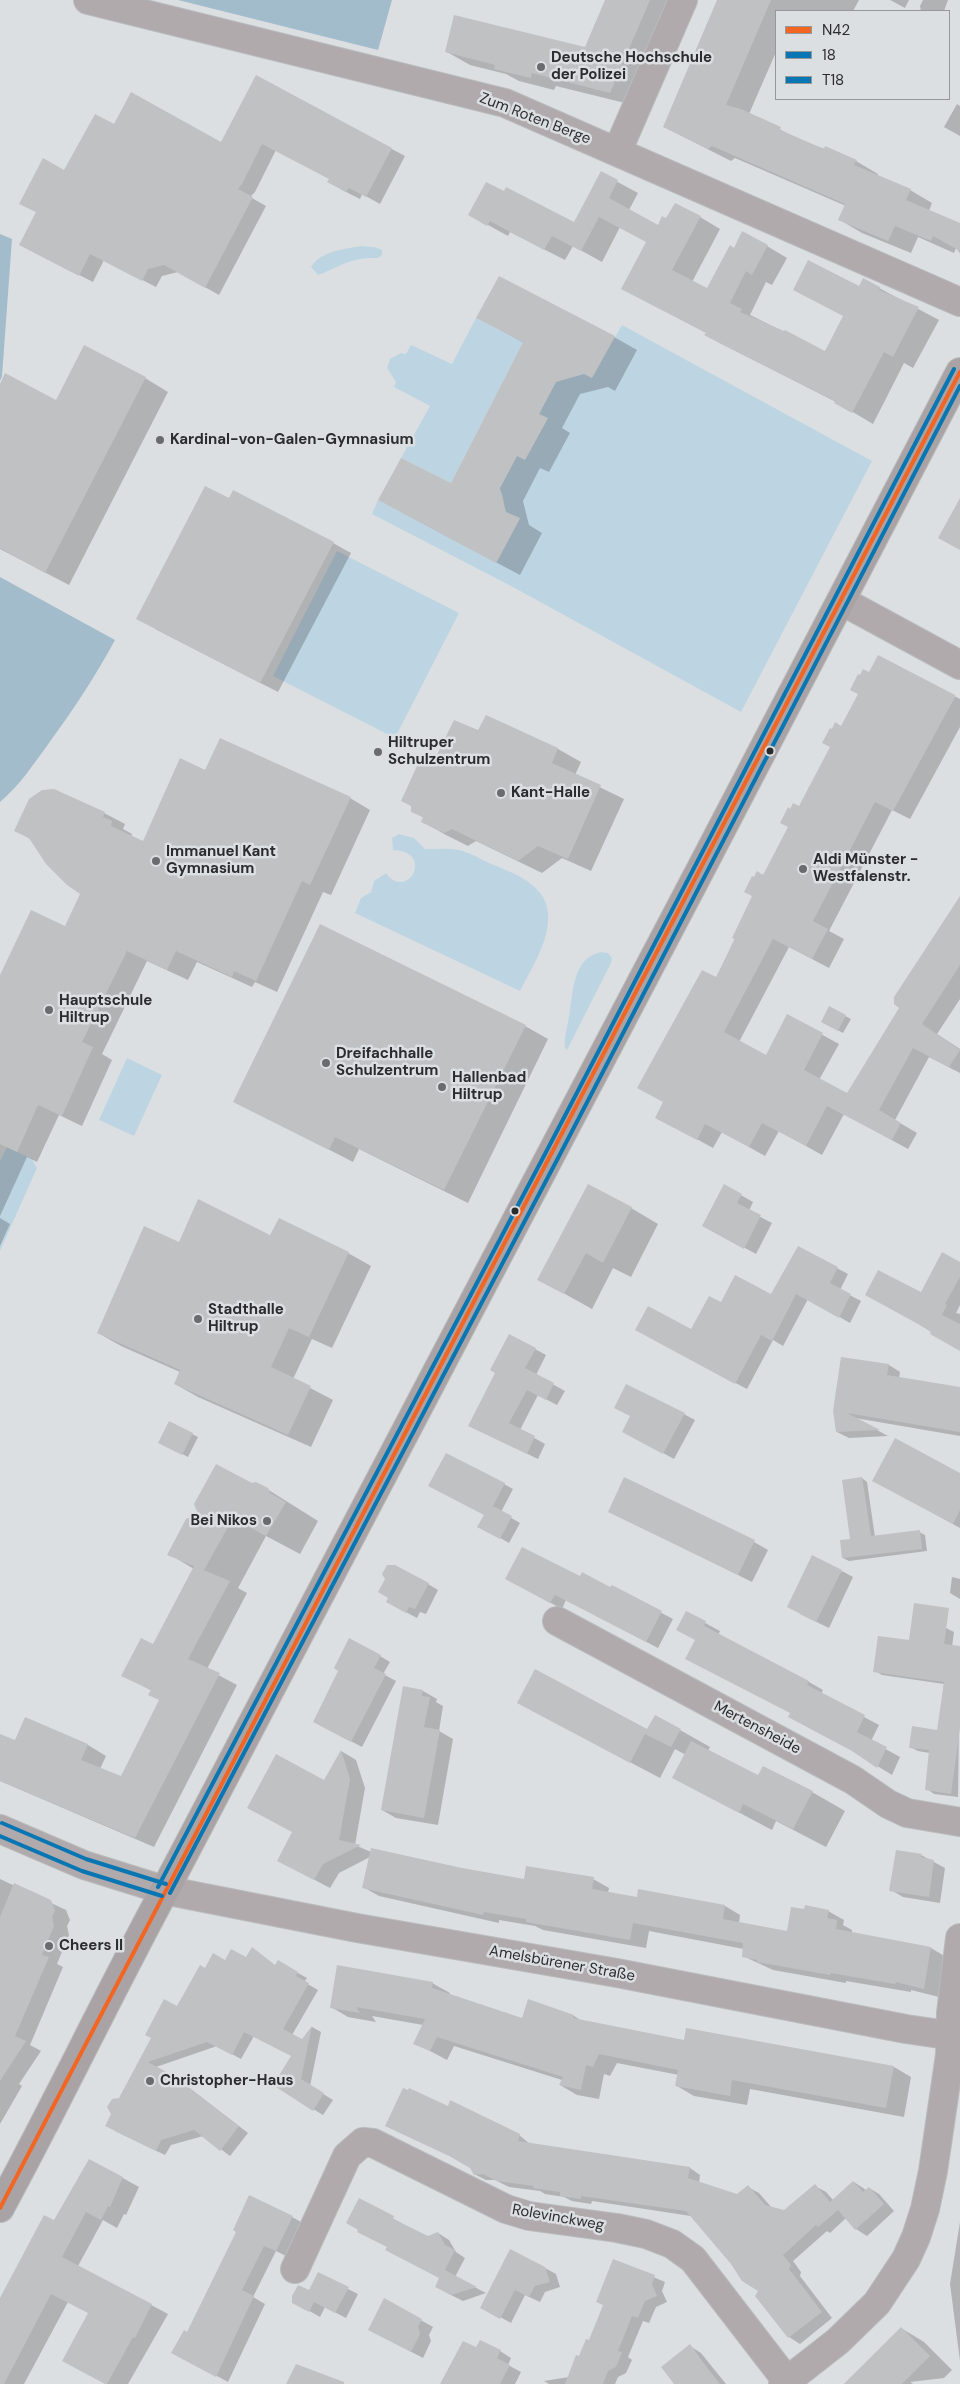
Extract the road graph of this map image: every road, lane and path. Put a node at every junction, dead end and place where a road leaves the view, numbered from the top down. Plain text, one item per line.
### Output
1 (88, 0) edge
2 (683, 0) edge
3 (617, 152) junction
4 (960, 302) edge
5 (960, 372) edge
6 (842, 601) junction
7 (960, 665) edge
8 (556, 1622) dead end
9 (960, 1822) edge
10 (0, 1829) edge
11 (164, 1890) junction
12 (960, 1938) edge
13 (954, 2036) edge
14 (0, 2208) edge
15 (294, 2269) dead end
16 (785, 2382) edge

1 - 3 street, Zum Roten Berge
2 - 3 street
3 - 4 street, Zum Roten Berge
5 - 6 main road
6 - 7 street
6 - 11 main road
8 - 9 street, Mertensheide
10 - 11 street, Amelsbürener Straße
11 - 13 street, Amelsbürener Straße
11 - 14 main road
12 - 13 street
13 - 16 street
15 - 16 street, Rolevinckweg

